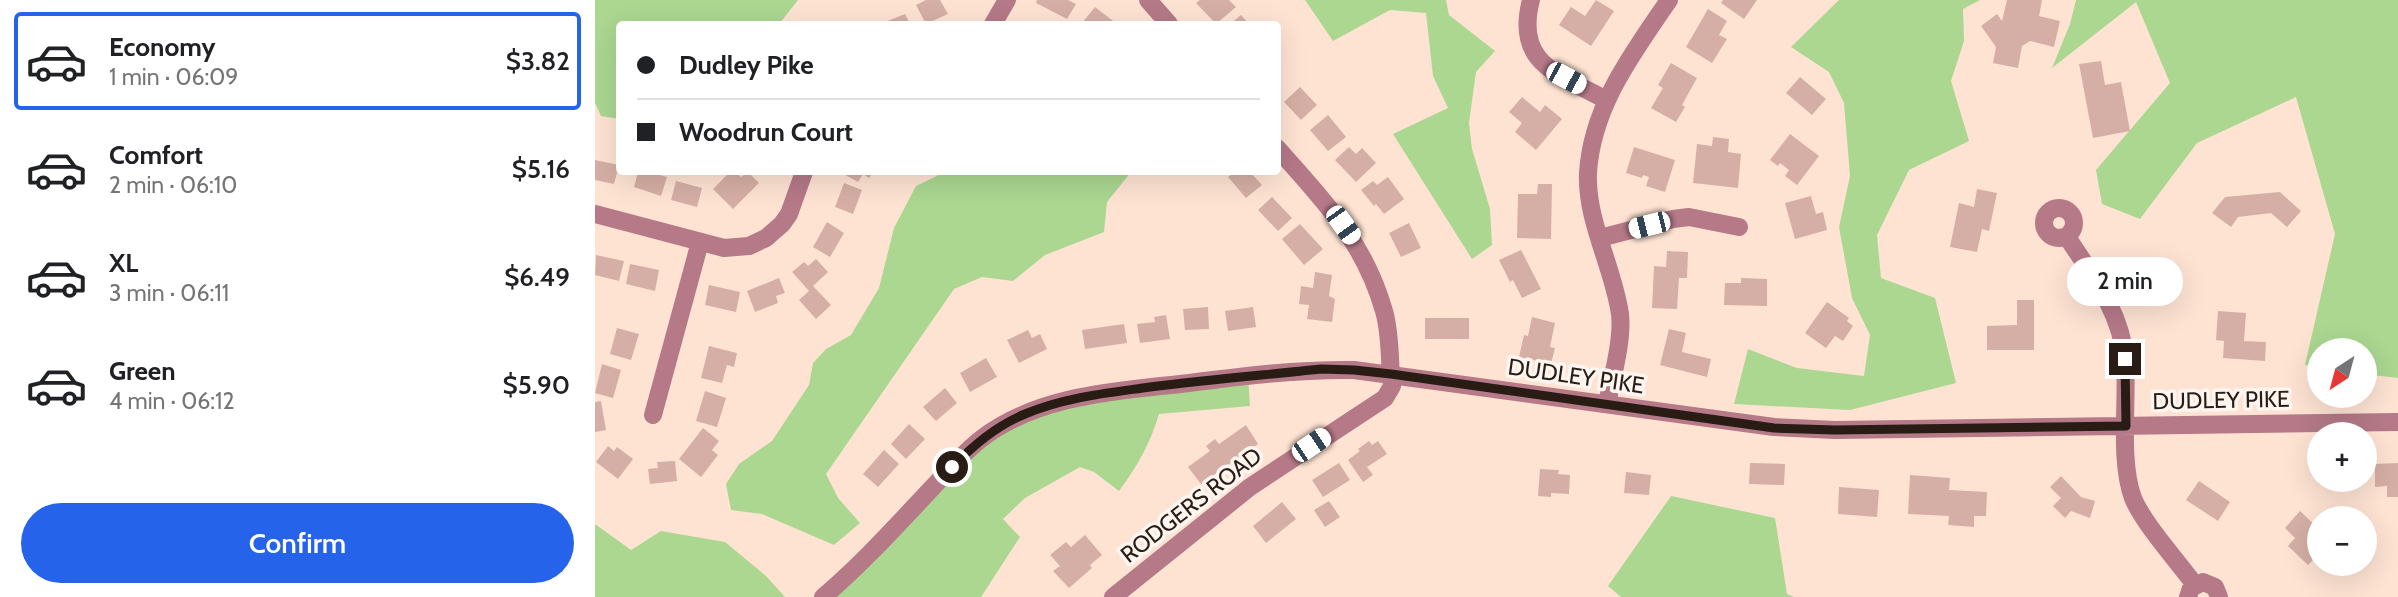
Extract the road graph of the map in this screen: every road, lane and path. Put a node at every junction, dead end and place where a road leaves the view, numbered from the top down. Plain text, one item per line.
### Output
1 (1007, 0) edge
2 (1148, 0) edge
3 (1531, 0) edge
4 (1669, 0) edge
5 (995, 21) edge
6 (1166, 21) edge
7 (1606, 100) junction
8 (1281, 153) edge
9 (803, 175) edge
10 (595, 214) edge
11 (1739, 227) dead end
12 (1600, 237) junction
13 (2067, 237) dead end
14 (701, 242) junction
15 (1391, 374) junction
16 (1607, 404) junction
17 (653, 415) dead end
18 (2398, 422) edge
19 (2126, 426) junction
20 (2192, 591) edge
21 (823, 597) edge
22 (1113, 597) edge
23 (2219, 597) edge

1 - 5 street
2 - 6 street
3 - 7 street
4 - 7 street
7 - 12 street
8 - 15 street
9 - 14 street
10 - 14 street
11 - 12 street
12 - 16 street
13 - 19 street
14 - 17 street
15 - 16 street, DUDLEY PIKE
15 - 21 street, DUDLEY PIKE
15 - 22 street, RODGERS ROAD
16 - 19 street, DUDLEY PIKE
18 - 19 street, DUDLEY PIKE
19 - 20 street
20 - 23 street

